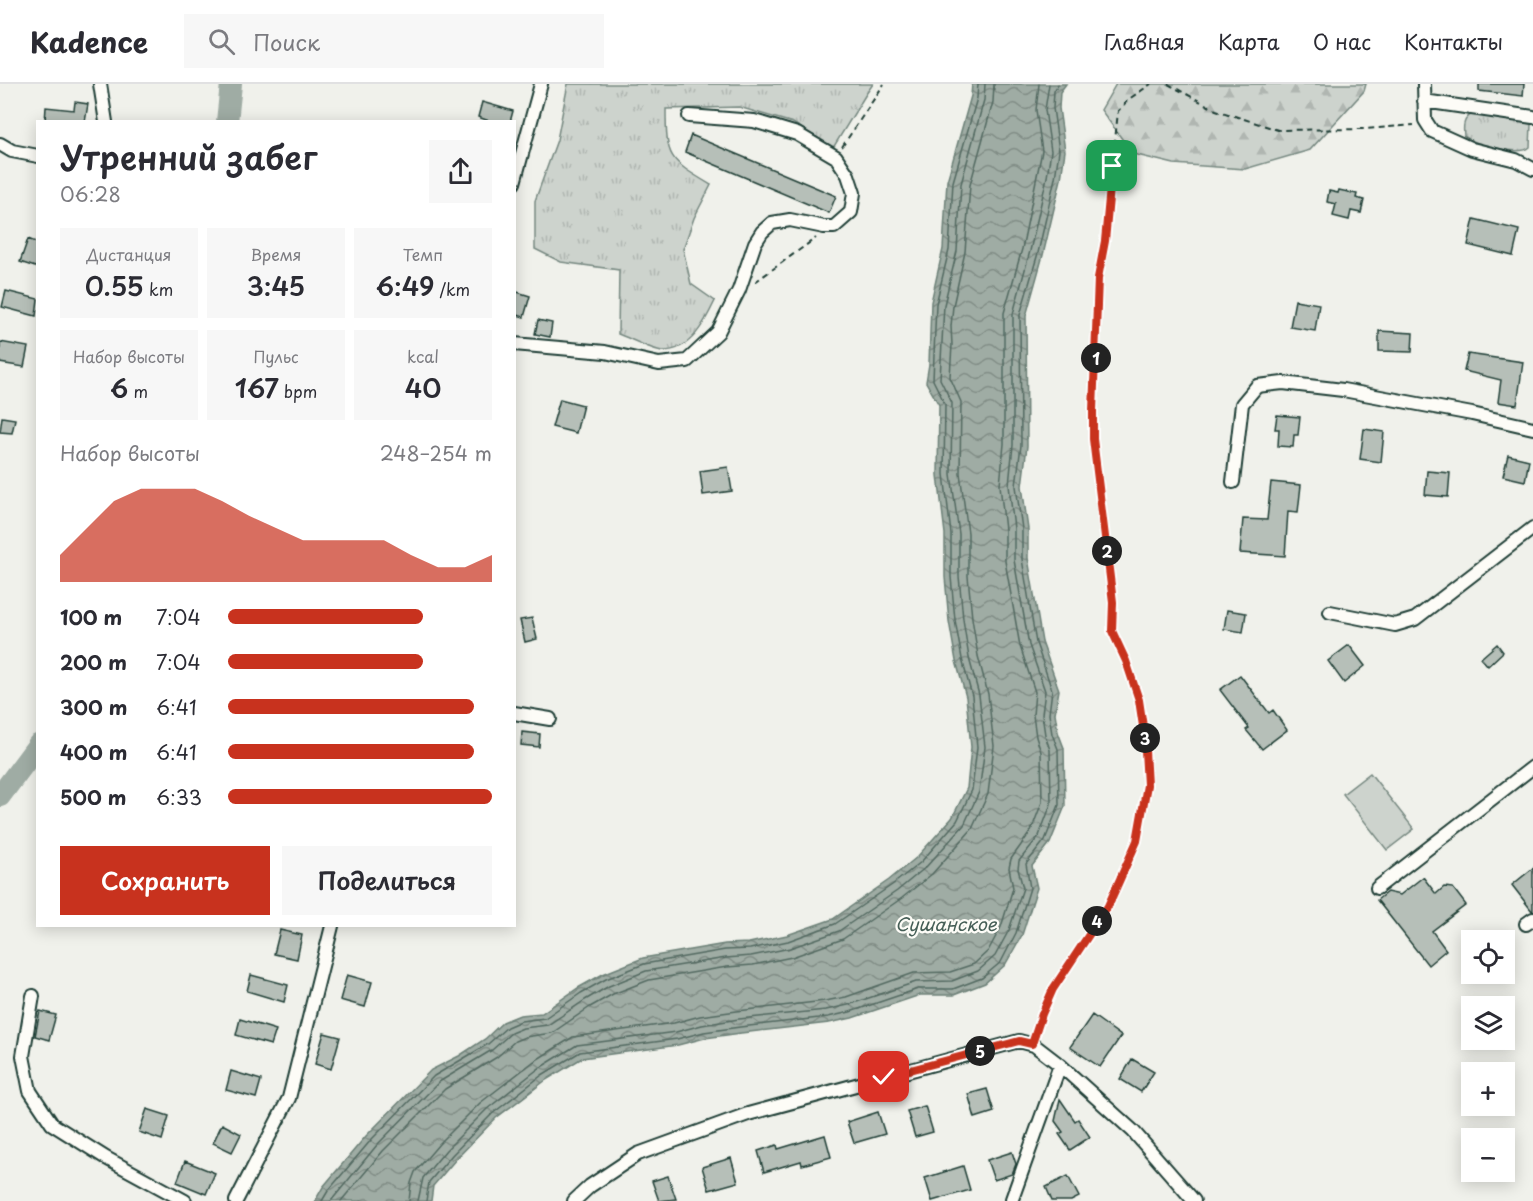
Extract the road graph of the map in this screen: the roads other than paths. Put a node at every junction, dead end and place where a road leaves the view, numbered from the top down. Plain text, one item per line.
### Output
1 (100, 84) edge
2 (542, 84) edge
3 (1424, 84) edge
4 (1424, 101) junction
5 (689, 116) dead end
6 (1533, 117) edge
7 (106, 120) edge
8 (0, 144) edge
9 (36, 156) edge
10 (1533, 169) edge
11 (516, 176) edge
12 (516, 344) edge
13 (1533, 428) edge
14 (1233, 482) dead end
15 (1533, 528) edge
16 (1330, 612) dead end
17 (516, 713) edge
18 (550, 719) dead end
19 (1533, 767) edge
20 (1377, 888) dead end
21 (332, 927) edge
22 (33, 996) dead end
23 (1060, 1065) junction
24 (1010, 1200) edge
25 (185, 1201) edge
26 (236, 1201) edge
27 (574, 1201) edge
28 (1194, 1201) edge

1 - 7 street
2 - 11 street
3 - 4 street
4 - 6 street
4 - 10 street
5 - 12 street
8 - 9 street
13 - 14 street
15 - 16 street
17 - 18 street
19 - 20 street
21 - 26 street
22 - 25 street
23 - 24 street
23 - 27 street
23 - 28 street

